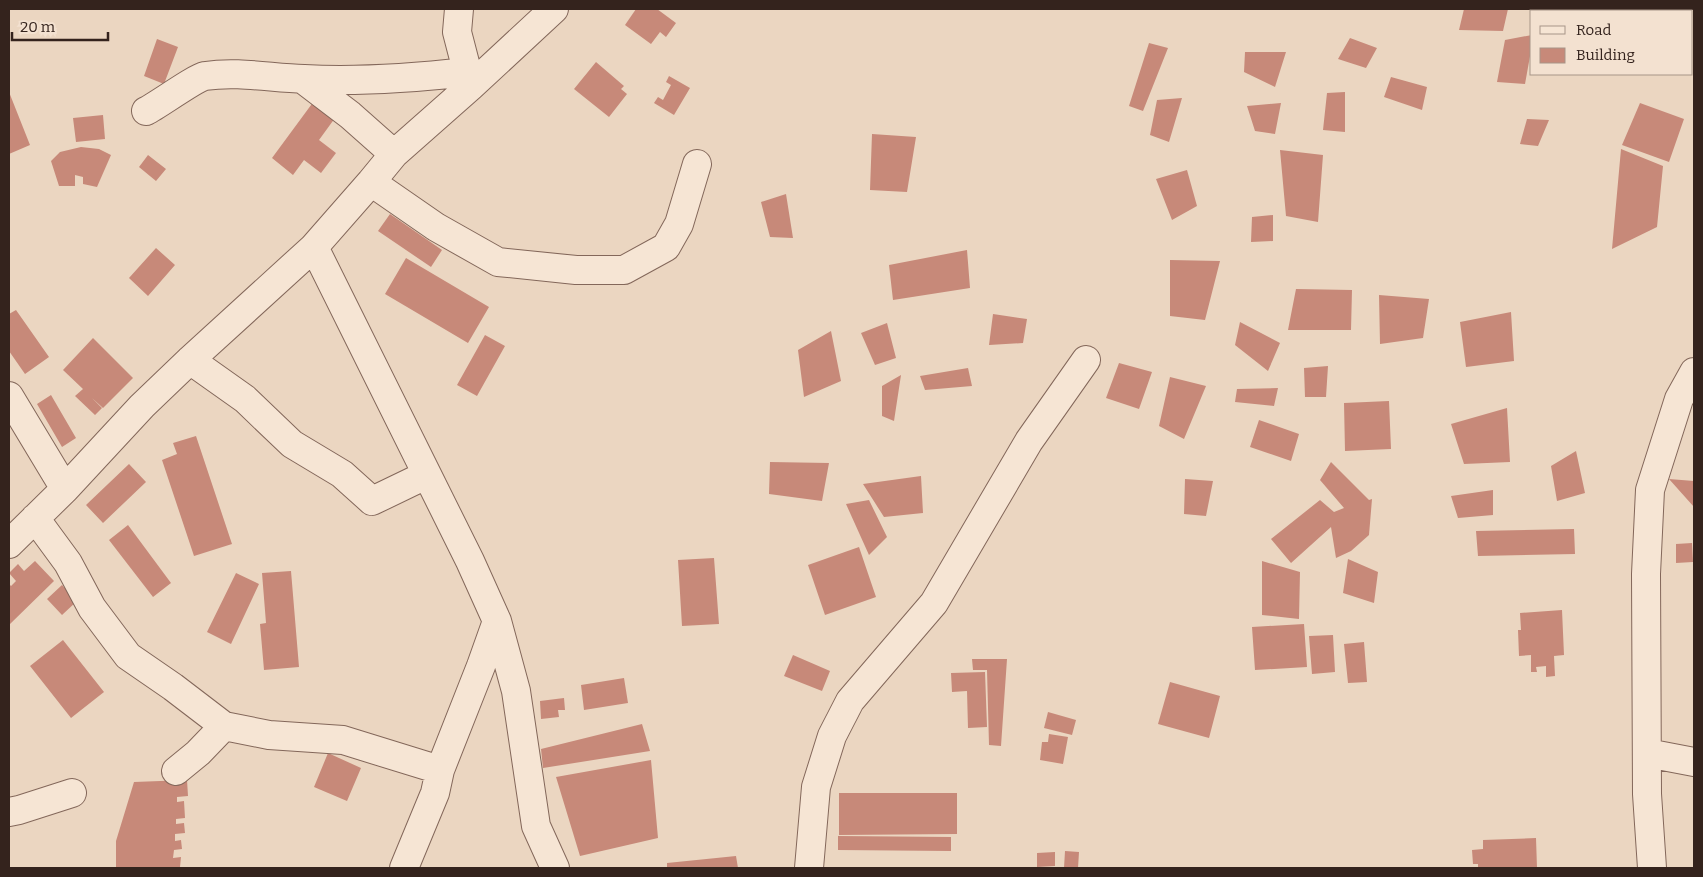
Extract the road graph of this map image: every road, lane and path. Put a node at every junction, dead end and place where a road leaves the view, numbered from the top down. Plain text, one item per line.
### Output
1 (459, 9) edge
2 (554, 9) edge
3 (469, 79) junction
4 (304, 80) junction
5 (146, 111) dead end
6 (394, 154) junction
7 (697, 164) dead end
8 (371, 182) junction
9 (314, 247) junction
10 (190, 360) junction
11 (1086, 360) dead end
12 (1694, 372) edge
13 (9, 396) edge
14 (426, 475) junction
15 (65, 489) junction
16 (35, 518) junction
17 (9, 544) edge
18 (497, 621) junction
19 (224, 726) junction
20 (1646, 753) junction
21 (1694, 762) edge
22 (440, 770) junction
23 (176, 771) dead end
24 (72, 793) dead end
25 (9, 812) edge
26 (404, 868) edge
27 (556, 868) edge
28 (809, 868) edge
29 (1652, 868) edge

1 - 3 street
2 - 3 street
3 - 4 street
3 - 6 street
4 - 5 street
4 - 6 street
6 - 8 street
7 - 8 street
8 - 9 street
9 - 10 street
9 - 14 street
10 - 14 street
10 - 15 street
11 - 28 street
12 - 20 street
13 - 15 street
14 - 18 street
15 - 16 street
16 - 17 street
16 - 19 street
18 - 22 street
18 - 27 street
19 - 22 street
19 - 23 street
20 - 21 street
20 - 29 street
22 - 26 street
24 - 25 street

